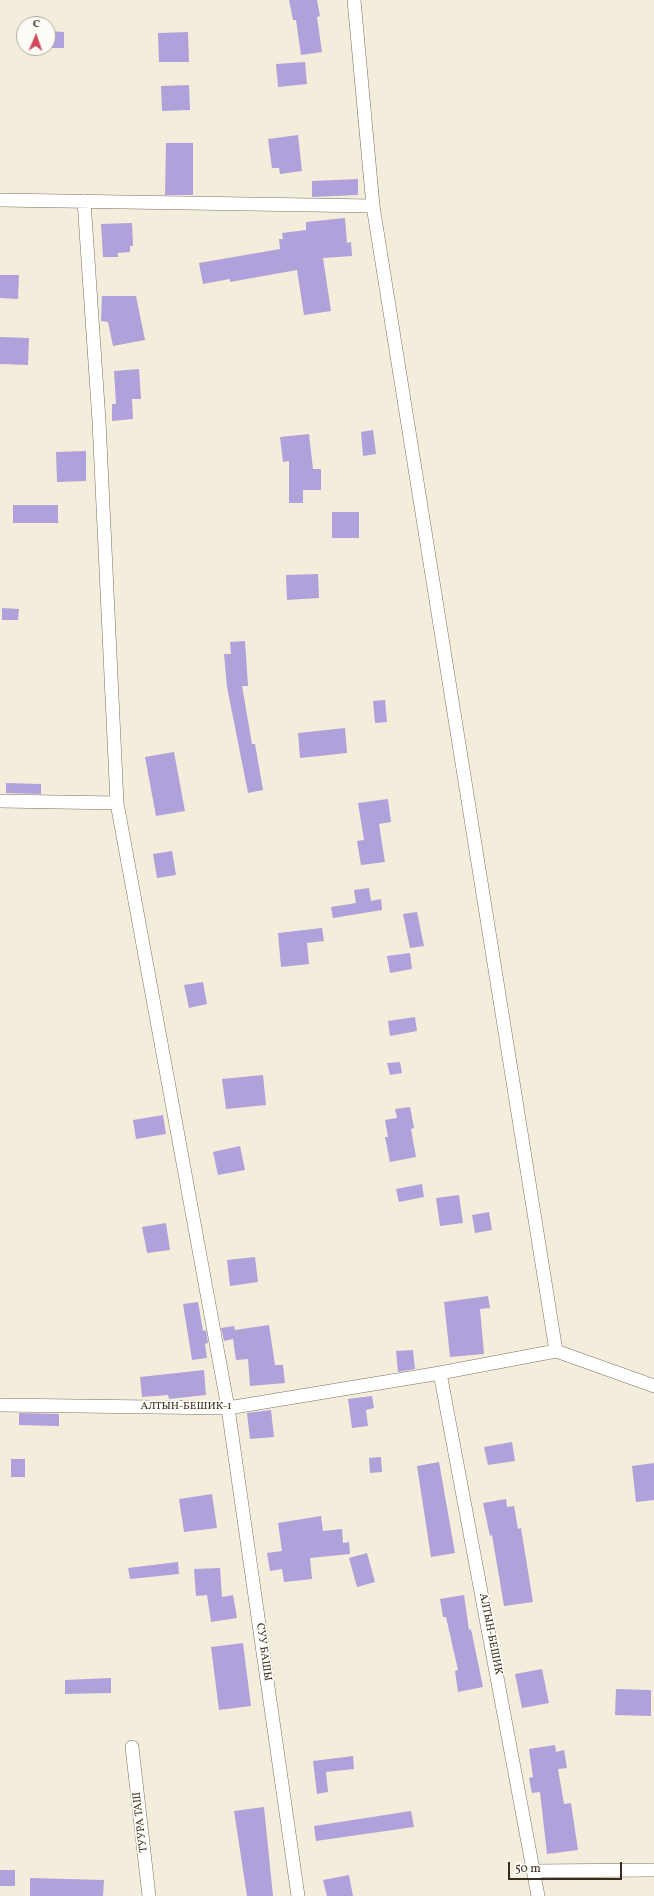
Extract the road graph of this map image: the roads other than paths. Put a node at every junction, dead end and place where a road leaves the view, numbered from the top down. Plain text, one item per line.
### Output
1 (354, 0) edge
2 (0, 200) edge
3 (84, 200) junction
4 (373, 206) junction
5 (0, 801) edge
6 (117, 803) junction
7 (556, 1351) junction
8 (440, 1373) junction
9 (654, 1386) edge
10 (0, 1405) edge
11 (228, 1408) junction
12 (132, 1747) dead end
13 (654, 1870) edge
14 (534, 1871) junction
15 (149, 1896) edge
16 (298, 1896) edge
17 (538, 1896) edge

1 - 4 street
2 - 3 street
3 - 4 street
3 - 6 street, СУУ БАШЫ
4 - 7 street
5 - 6 street
6 - 11 street, СУУ БАШЫ
7 - 8 street, АЛТЫН-БЕШИК-1
7 - 9 street
8 - 11 street, АЛТЫН-БЕШИК-1
8 - 14 street, АЛТЫН-БЕШИК
10 - 11 street, АЛТЫН-БЕШИК-1
11 - 16 street, СУУ БАШЫ
12 - 15 street, ТУУРА ТАШ
13 - 14 street
14 - 17 street, АЛТЫН-БЕШИК

